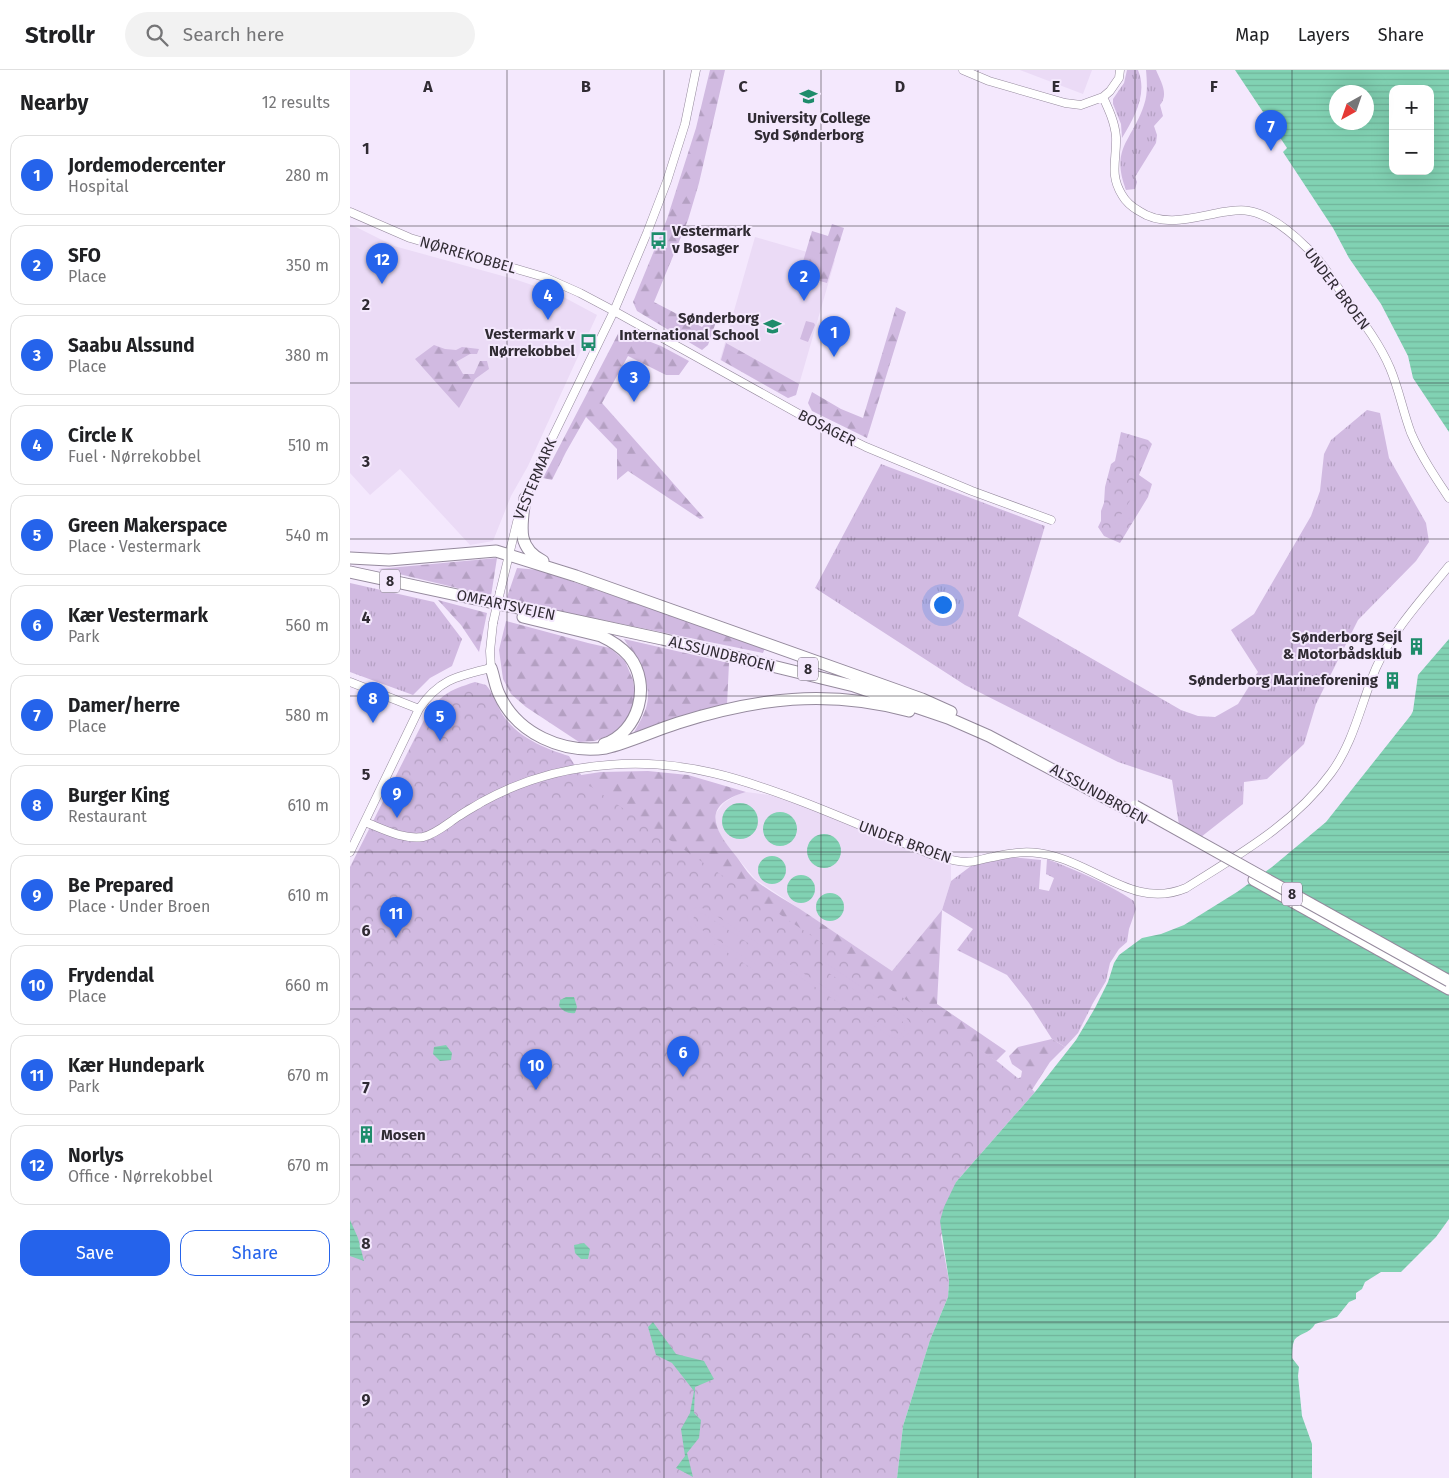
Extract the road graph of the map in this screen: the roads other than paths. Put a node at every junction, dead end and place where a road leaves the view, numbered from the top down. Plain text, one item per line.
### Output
1 (696, 70) edge
2 (963, 70) edge
3 (1120, 70) edge
4 (1103, 97) junction
5 (350, 212) edge
6 (614, 311) junction
7 (525, 498) junction
8 (1449, 498) edge
9 (1051, 520) dead end
10 (508, 555) junction
11 (350, 558) edge
12 (1449, 566) edge
13 (350, 572) edge
14 (576, 576) junction
15 (430, 589) junction
16 (662, 639) junction
17 (491, 668) junction
18 (350, 682) edge
19 (420, 709) junction
20 (951, 712) junction
21 (583, 748) junction
22 (1034, 759) junction
23 (1134, 809) junction
24 (365, 822) junction
25 (350, 852) edge
26 (1449, 981) edge
27 (1449, 989) edge

1 - 6 street, VESTERMARK
2 - 4 street
3 - 4 street
4 - 8 street, UNDER BROEN
5 - 6 street, NØRREKOBBEL
6 - 7 street, VESTERMARK
6 - 9 street, BOSAGER
7 - 10 street, VESTERMARK
7 - 14 highway
10 - 11 highway
10 - 14 highway
10 - 17 street, VESTERMARK, bridge
12 - 24 street, UNDER BROEN
13 - 15 highway, OMFARTSVEJEN / 8
14 - 20 highway
15 - 16 highway, OMFARTSVEJEN / 8
15 - 21 highway
16 - 20 highway, ALSSUNDBROEN / 8
16 - 22 highway, ALSSUNDBROEN / 8
17 - 19 street
17 - 21 highway
18 - 19 street
19 - 24 street
20 - 23 highway, ALSSUNDBROEN / 8
21 - 22 highway
22 - 23 highway, ALSSUNDBROEN / 8
23 - 26 highway, ALSSUNDBROEN / 8, bridge
23 - 27 highway, ALSSUNDBROEN / 8
24 - 25 street

